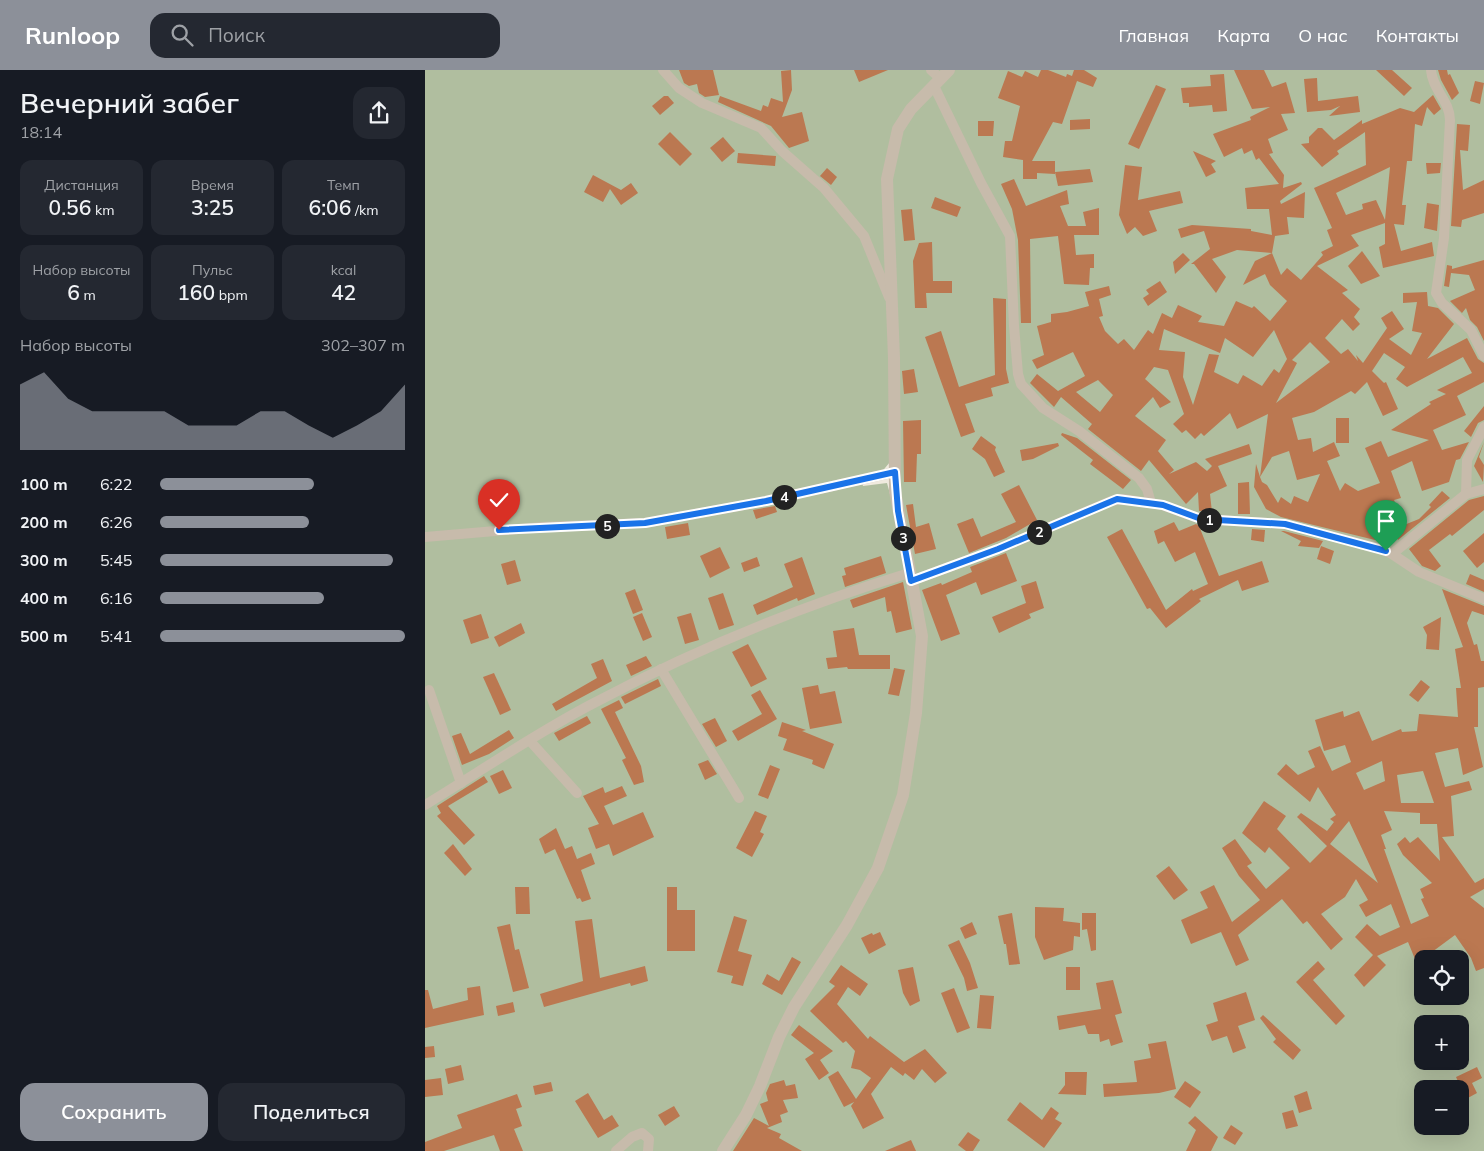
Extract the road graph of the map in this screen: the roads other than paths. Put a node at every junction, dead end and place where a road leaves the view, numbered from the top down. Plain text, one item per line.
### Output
1 (663, 70) edge
2 (931, 70) edge
3 (1431, 70) edge
4 (942, 79) edge
5 (892, 304) junction
6 (1484, 356) edge
7 (1484, 427) edge
8 (895, 472) junction
9 (1484, 489) edge
10 (1466, 494) junction
11 (1151, 504) junction
12 (425, 536) edge
13 (1393, 554) junction
14 (910, 577) junction
15 (1484, 599) edge
16 (661, 669) junction
17 (429, 690) dead end
18 (530, 741) junction
19 (461, 783) junction
20 (577, 793) dead end
21 (739, 798) dead end
22 (425, 805) edge
23 (616, 1151) edge
24 (649, 1151) edge
25 (723, 1151) edge

1 - 5 street
2 - 4 street
3 - 6 street
4 - 5 street
4 - 11 street
5 - 8 street
7 - 10 street
8 - 12 street
8 - 14 street
9 - 10 street
10 - 13 street
11 - 13 street
11 - 14 street
13 - 15 street
14 - 16 street
14 - 25 street
16 - 18 street
16 - 21 street
17 - 19 street
18 - 19 street
18 - 20 street
19 - 22 street
23 - 24 street

